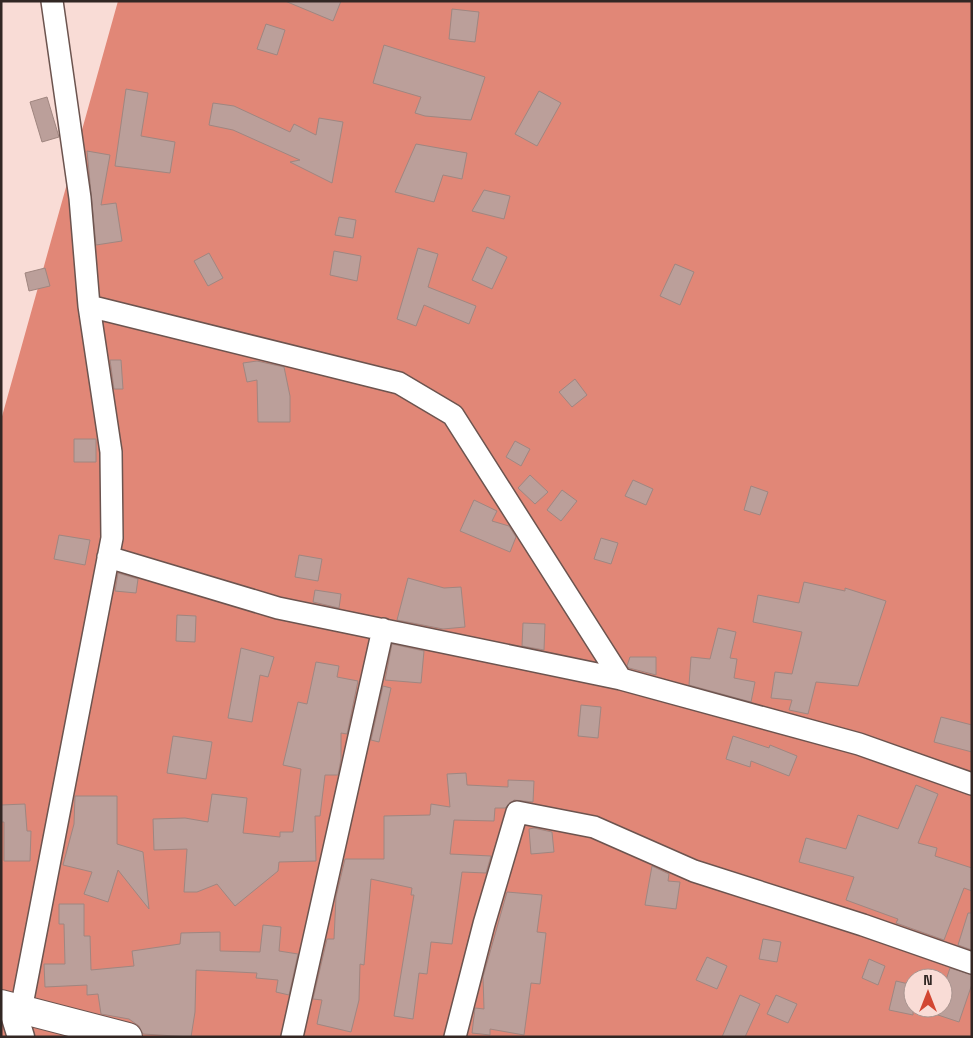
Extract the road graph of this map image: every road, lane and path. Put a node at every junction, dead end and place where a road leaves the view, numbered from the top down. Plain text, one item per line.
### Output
1 (52, 1) edge
2 (90, 306) junction
3 (108, 557) junction
4 (383, 630) junction
5 (621, 679) junction
6 (972, 784) edge
7 (972, 963) edge
8 (11, 1007) edge
9 (21, 1037) edge
10 (128, 1037) edge
11 (292, 1037) edge
12 (455, 1037) edge

1 - 2 street
2 - 3 street
2 - 5 street
3 - 4 street
3 - 8 street
4 - 5 street
4 - 11 street
5 - 6 street
7 - 12 street
8 - 9 street
8 - 10 main road

